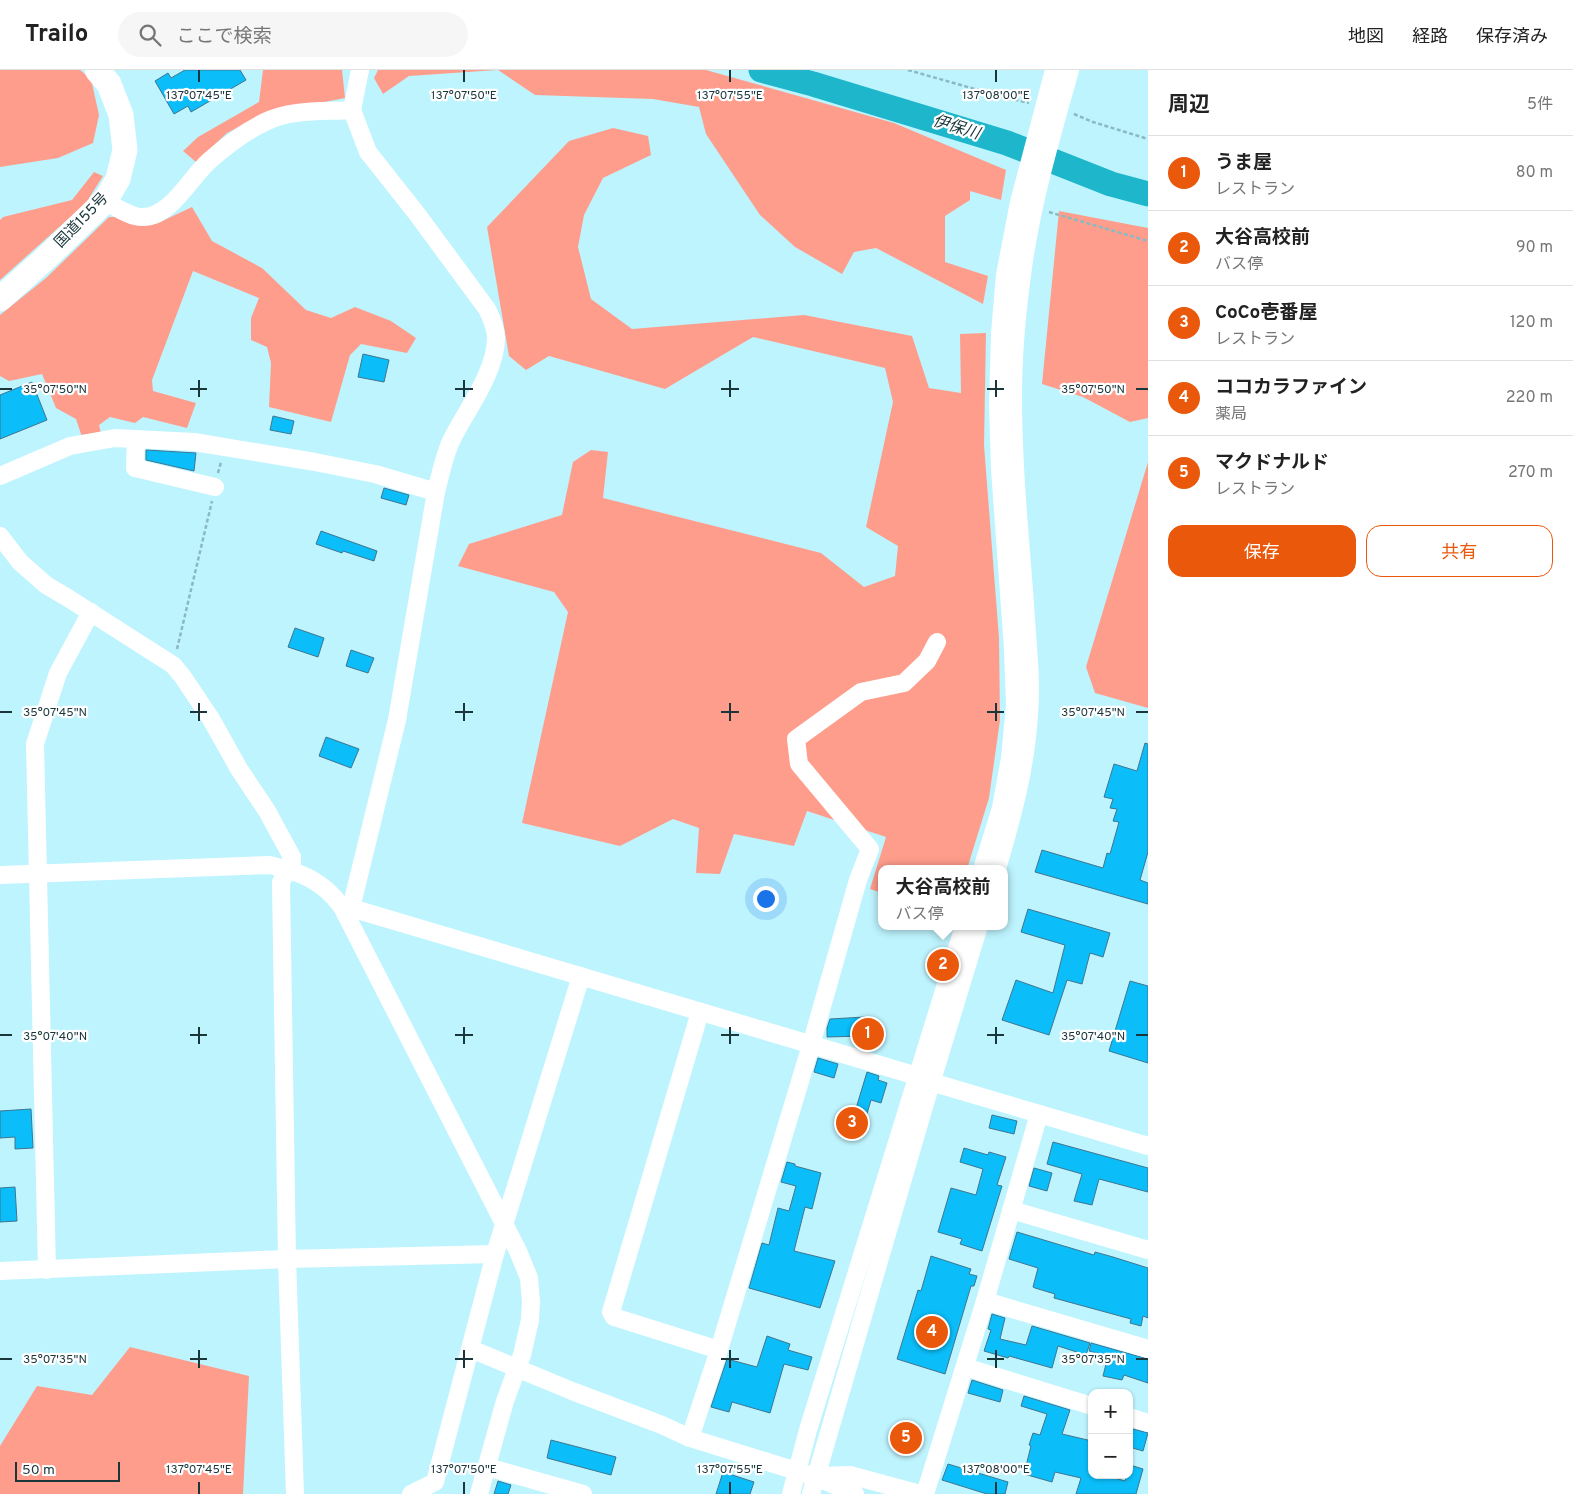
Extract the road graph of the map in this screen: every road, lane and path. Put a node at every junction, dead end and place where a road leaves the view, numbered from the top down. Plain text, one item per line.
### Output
1 (97, 70) edge
2 (360, 70) edge
3 (908, 70) edge
4 (1054, 70) edge
5 (1070, 70) edge
6 (352, 110) junction
7 (1051, 112) junction
8 (1148, 139) edge
9 (105, 201) junction
10 (1029, 205) junction
11 (1148, 241) edge
12 (0, 299) edge
13 (136, 439) junction
14 (224, 448) junction
15 (0, 476) edge
16 (215, 487) junction
17 (436, 492) junction
18 (0, 536) edge
19 (91, 612) junction
20 (937, 642) dead end
21 (173, 665) junction
22 (983, 865) edge
23 (997, 865) edge
24 (288, 869) junction
25 (38, 873) junction
26 (0, 875) edge
27 (347, 908) junction
28 (963, 930) edge
29 (978, 930) edge
30 (581, 976) junction
31 (700, 1012) junction
32 (811, 1045) junction
33 (924, 1079) junction
34 (1039, 1114) junction
35 (1148, 1146) edge
36 (1012, 1210) junction
37 (504, 1226) junction
38 (1148, 1250) edge
39 (496, 1254) junction
40 (287, 1259) junction
41 (46, 1270) junction
42 (0, 1271) edge
43 (985, 1301) junction
44 (471, 1349) junction
45 (1148, 1349) edge
46 (719, 1350) junction
47 (965, 1367) junction
48 (516, 1368) junction
49 (1088, 1405) edge
50 (1133, 1418) edge
51 (1148, 1423) edge
52 (690, 1438) junction
53 (487, 1467) junction
54 (797, 1471) junction
55 (816, 1477) junction
56 (295, 1494) edge
57 (411, 1494) edge
58 (479, 1494) edge
59 (583, 1494) edge
60 (791, 1494) edge
61 (811, 1494) edge
62 (855, 1494) edge
63 (920, 1494) edge
64 (925, 1494) edge

1 - 9 highway, 国道155号
2 - 6 street
3 - 7 path
4 - 7 street
5 - 7 street
6 - 9 street
6 - 17 street
7 - 8 path
7 - 10 street
9 - 12 highway, 国道155号
10 - 11 path
10 - 22 street
10 - 23 street
13 - 14 street
13 - 15 street
13 - 16 street
14 - 16 path
14 - 17 street
16 - 21 path
17 - 27 street
18 - 19 street
19 - 21 street
19 - 25 street
20 - 32 street
21 - 24 street
24 - 25 street
24 - 27 street
24 - 40 street
25 - 26 street
25 - 41 street
27 - 30 street
27 - 37 street
28 - 33 street
29 - 33 street
30 - 31 street
30 - 37 street
31 - 32 street
31 - 46 street
32 - 33 street
32 - 46 street
33 - 34 street
33 - 54 street
33 - 55 street
34 - 35 street
34 - 36 street
36 - 38 street
36 - 43 street
37 - 39 street
37 - 48 street
39 - 40 street
39 - 44 street
40 - 41 street
40 - 56 street
41 - 42 street
43 - 45 street
43 - 47 street
44 - 48 street
44 - 57 street
46 - 52 street
47 - 49 street
47 - 64 street
48 - 52 street
48 - 53 street
50 - 51 street
52 - 54 street
53 - 58 street
53 - 59 street
54 - 55 street
54 - 60 street
55 - 61 street
55 - 62 street
55 - 63 street

